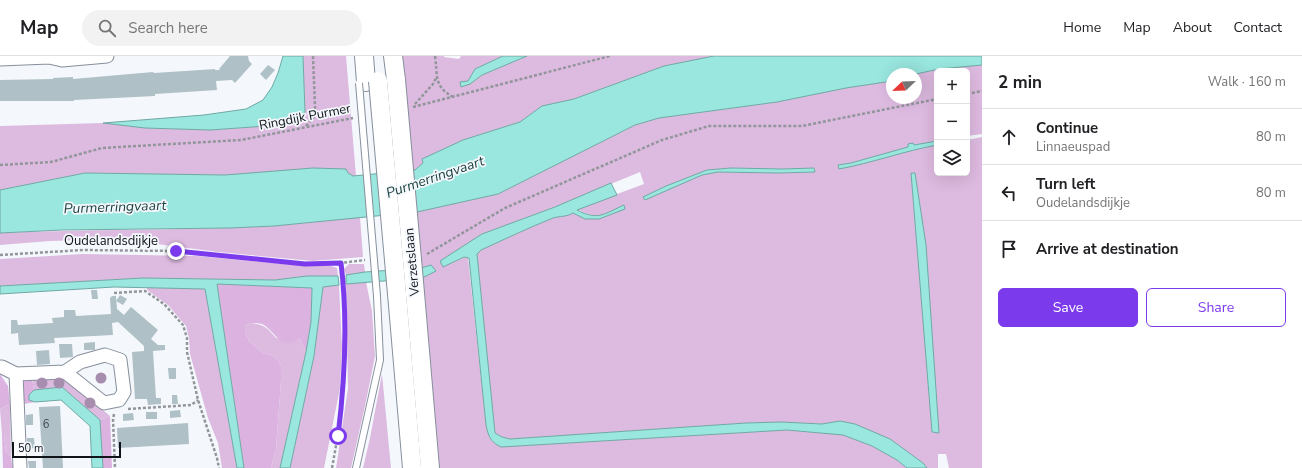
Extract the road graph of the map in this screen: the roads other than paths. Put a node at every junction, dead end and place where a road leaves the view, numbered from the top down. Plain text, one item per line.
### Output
1 (107, 56) edge
2 (364, 56) edge
3 (375, 56) edge
4 (393, 56) edge
5 (0, 59) edge
6 (365, 81) junction
7 (386, 295) junction
8 (0, 367) edge
9 (65, 372) junction
10 (16, 374) junction
11 (20, 468) edge
12 (356, 468) edge
13 (401, 468) edge
14 (412, 468) edge
15 (430, 468) edge

1 - 5 street
2 - 6 main road, Verzetslaan
3 - 6 main road, Verzetslaan
4 - 15 main road, Verzetslaan, bridge
6 - 7 main road, Verzetslaan, bridge
7 - 12 lane
7 - 13 main road, Verzetslaan
7 - 14 main road, Verzetslaan
8 - 10 street
9 - 9 street
9 - 10 street
10 - 11 street

